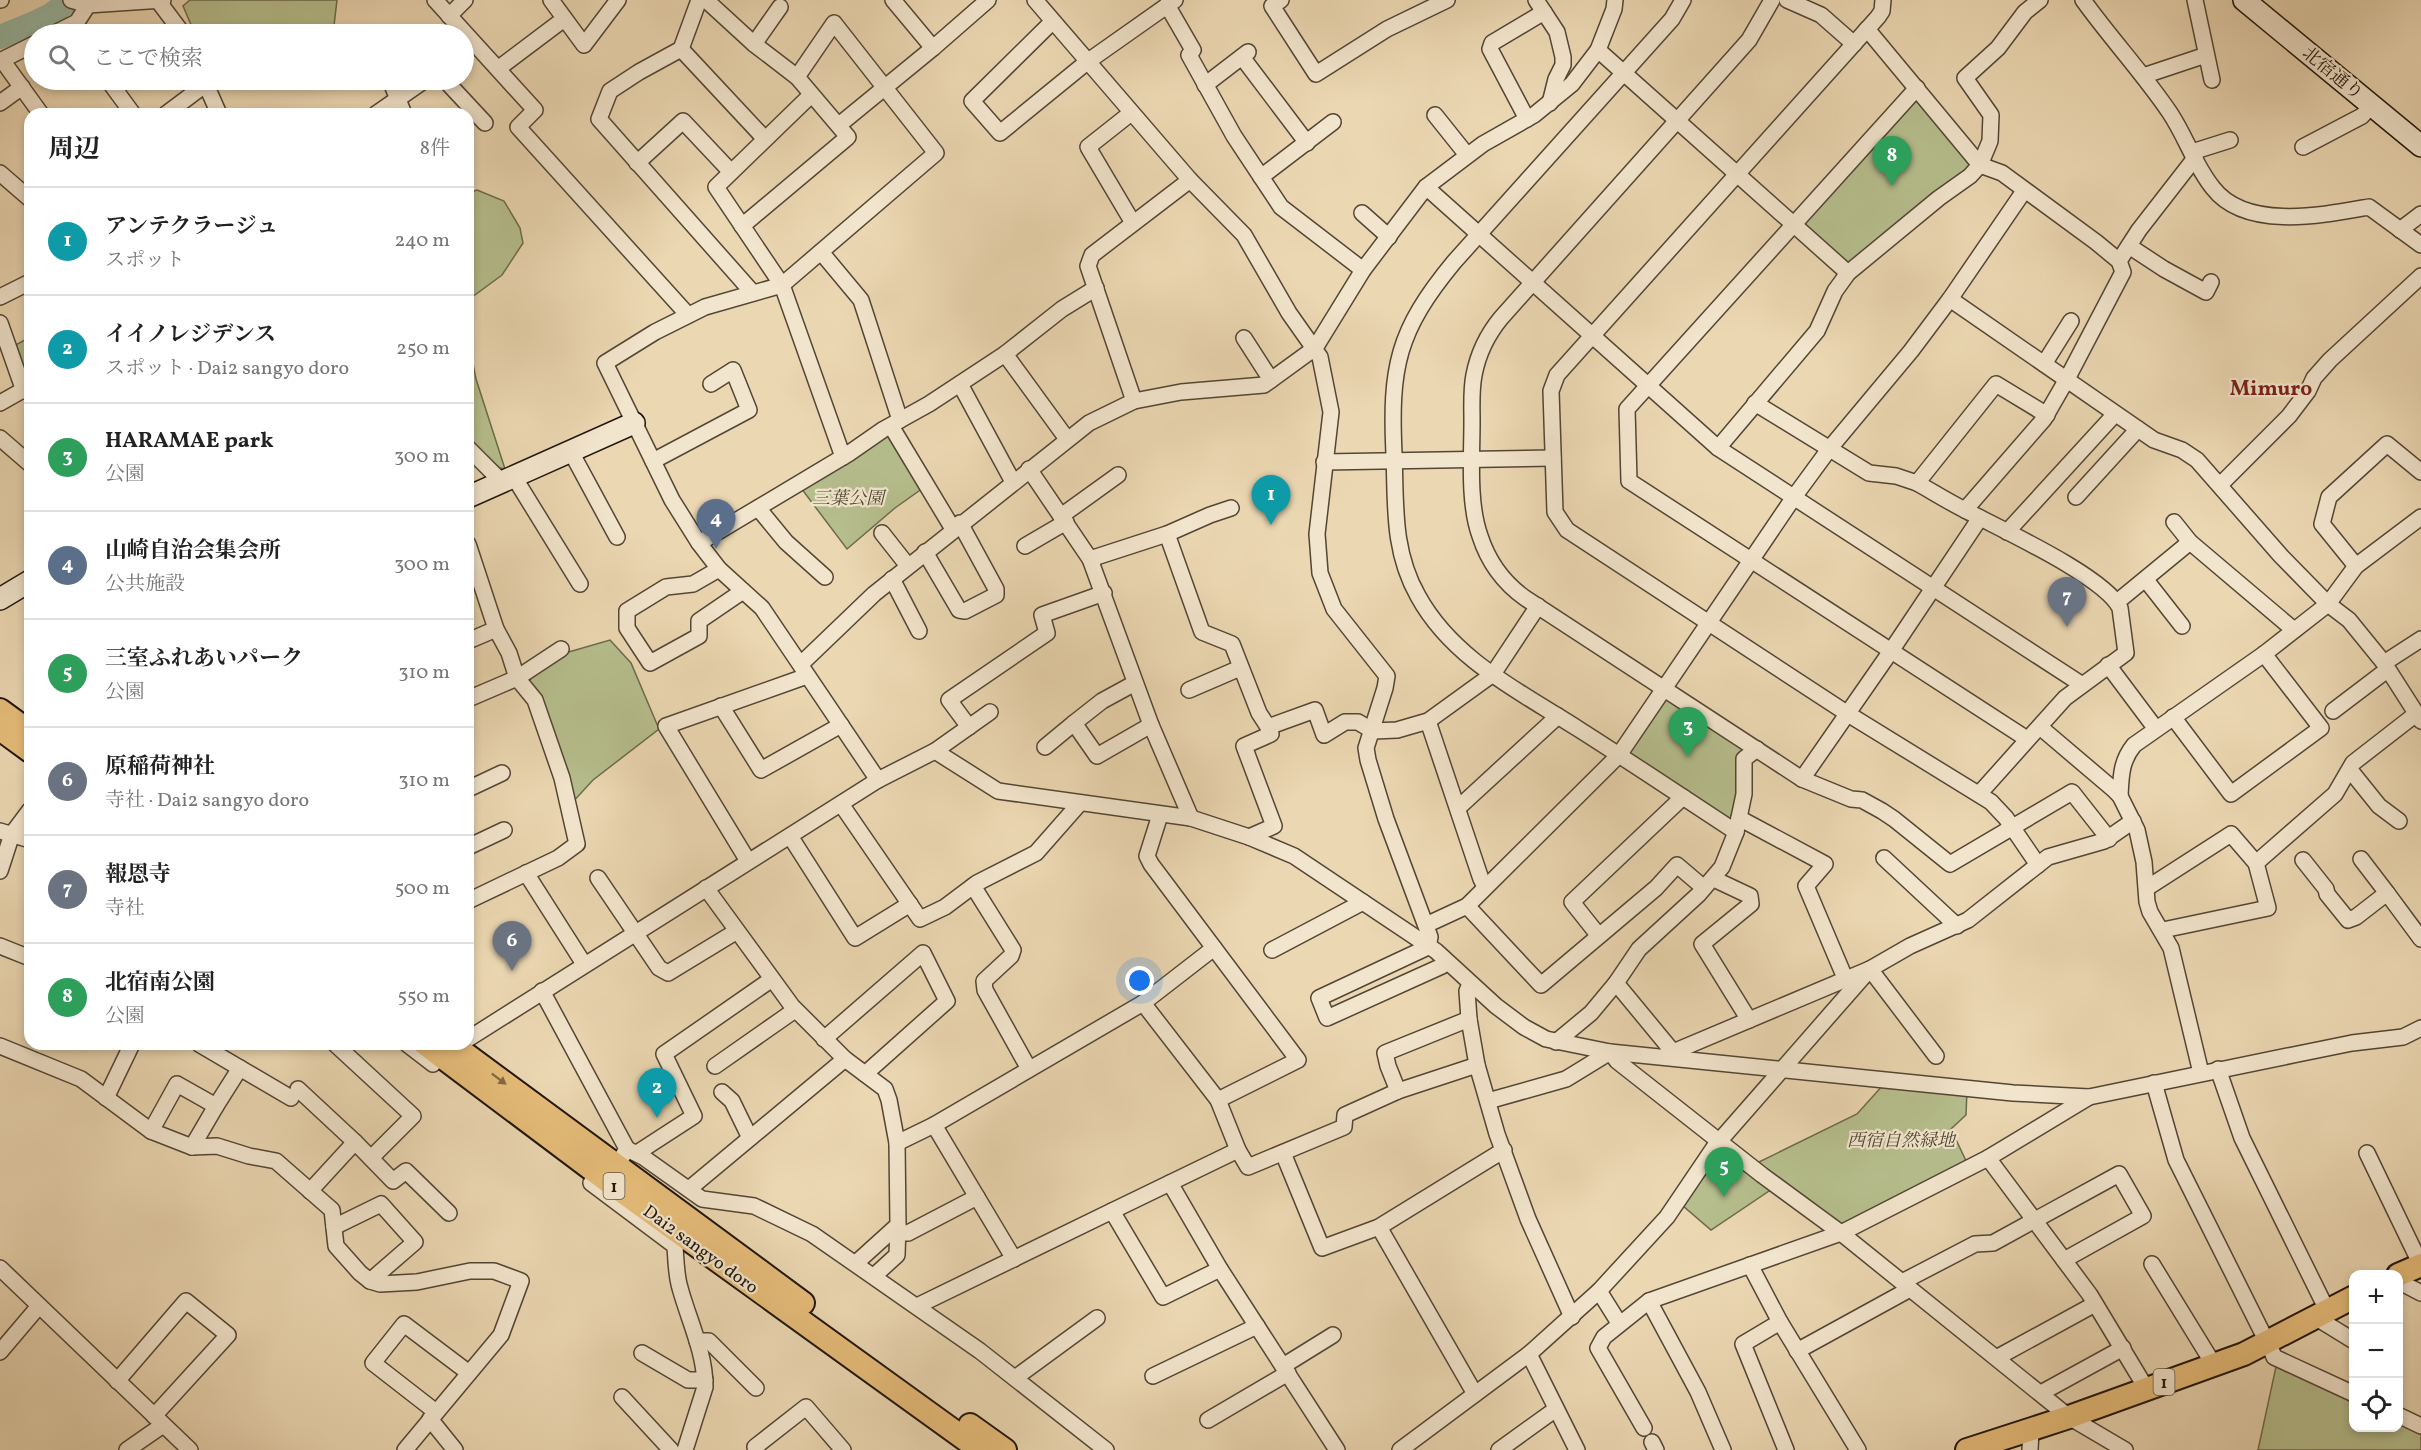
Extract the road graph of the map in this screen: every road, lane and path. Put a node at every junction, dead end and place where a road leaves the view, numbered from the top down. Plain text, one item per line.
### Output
1 (435, 0) edge
2 (465, 0) edge
3 (551, 0) edge
4 (618, 0) edge
5 (699, 0) edge
6 (706, 0) edge
7 (893, 0) edge
8 (988, 0) edge
9 (1035, 0) edge
10 (1281, 0) edge
11 (1447, 0) edge
12 (1615, 0) edge
13 (1683, 0) edge
14 (1772, 0) edge
15 (1787, 0) edge
16 (1883, 0) edge
17 (2040, 0) edge
18 (2083, 0) edge
19 (2195, 0) edge
20 (2244, 0) edge
21 (152, 1) edge
22 (79, 3) edge
23 (1162, 4) edge
24 (1540, 6) edge
25 (780, 7) dead end
26 (449, 16) junction
27 (564, 19) junction
28 (1052, 22) junction
29 (76, 24) edge
30 (174, 24) edge
31 (454, 24) edge
32 (1867, 29) junction
33 (754, 44) junction
34 (1854, 44) junction
35 (933, 48) junction
36 (24, 49) edge
37 (681, 49) junction
38 (474, 50) edge
39 (1598, 50) junction
40 (2206, 56) junction
41 (1, 61) edge
42 (1087, 62) junction
43 (499, 68) junction
44 (1624, 73) junction
45 (2144, 76) junction
46 (797, 77) junction
47 (2212, 80) dead end
48 (1205, 85) junction
49 (22, 87) junction
50 (885, 87) junction
51 (1917, 88) junction
52 (24, 90) edge
53 (24, 90) edge
54 (115, 90) edge
55 (195, 90) edge
56 (208, 90) edge
57 (394, 90) edge
58 (411, 90) edge
59 (454, 90) edge
60 (811, 95) junction
61 (398, 99) junction
62 (0, 103) edge
63 (1550, 103) junction
64 (2372, 105) junction
65 (37, 108) edge
66 (129, 108) edge
67 (173, 108) edge
68 (216, 108) edge
69 (385, 108) edge
70 (402, 108) edge
71 (471, 108) edge
72 (474, 111) edge
73 (1131, 113) junction
74 (1435, 116) dead end
75 (1527, 119) junction
76 (1677, 122) junction
77 (485, 123) dead end
78 (1333, 123) dead end
79 (839, 125) junction
80 (765, 139) junction
81 (2230, 140) dead end
82 (1306, 143) junction
83 (2421, 146) edge
84 (2303, 147) dead end
85 (2194, 155) junction
86 (1467, 156) junction
87 (637, 164) junction
88 (1980, 165) junction
89 (731, 172) junction
90 (0, 173) edge
91 (1737, 175) junction
92 (1261, 177) junction
93 (1190, 180) junction
94 (1426, 187) junction
95 (2024, 191) junction
96 (24, 194) edge
97 (1362, 213) dead end
98 (2421, 214) edge
99 (1133, 223) junction
100 (742, 226) junction
101 (1795, 226) junction
102 (2400, 230) junction
103 (1480, 234) junction
104 (1389, 237) junction
105 (2421, 245) edge
106 (2129, 246) junction
107 (822, 252) junction
108 (2119, 261) junction
109 (1364, 270) junction
110 (1848, 273) junction
111 (2421, 276) edge
112 (1533, 281) junction
113 (2211, 282) dead end
114 (24, 285) edge
115 (783, 285) junction
116 (1096, 288) junction
117 (753, 293) junction
118 (0, 297) edge
119 (1950, 299) junction
120 (688, 315) junction
121 (2071, 321) dead end
122 (0, 323) edge
123 (1593, 335) junction
124 (1244, 338) dead end
125 (1315, 348) junction
126 (1005, 354) junction
127 (2044, 364) junction
128 (2067, 379) junction
129 (1270, 380) junction
130 (24, 382) edge
131 (711, 384) dead end
132 (960, 384) junction
133 (1650, 386) junction
134 (24, 391) edge
135 (1134, 401) junction
136 (0, 403) edge
137 (1755, 403) junction
138 (2047, 414) junction
139 (2115, 414) junction
140 (634, 423) junction
141 (896, 423) junction
142 (2138, 429) junction
143 (0, 438) edge
144 (1066, 439) junction
145 (1719, 448) junction
146 (1830, 448) junction
147 (570, 450) junction
148 (474, 453) edge
149 (843, 457) junction
150 (24, 459) edge
151 (1553, 459) junction
152 (1472, 460) junction
153 (653, 461) junction
154 (1324, 462) junction
155 (1394, 462) junction
156 (1029, 469) junction
157 (2421, 472) edge
158 (1118, 475) dead end
159 (508, 479) junction
160 (1013, 482) junction
161 (1917, 483) junction
162 (2220, 485) junction
163 (474, 494) edge
164 (1794, 497) junction
165 (2076, 497) dead end
166 (758, 508) junction
167 (1231, 508) dead end
168 (1965, 510) junction
169 (1980, 518) junction
170 (1064, 519) junction
171 (2174, 522) dead end
172 (2419, 524) edge
173 (956, 526) junction
174 (2007, 532) junction
175 (882, 534) dead end
176 (1167, 534) junction
177 (617, 537) dead end
178 (2190, 542) junction
179 (699, 543) junction
180 (1025, 546) dead end
181 (925, 552) junction
182 (1090, 559) junction
183 (1752, 560) junction
184 (474, 562) edge
185 (908, 566) junction
186 (2356, 567) junction
187 (719, 569) junction
188 (825, 577) dead end
189 (892, 579) junction
190 (2146, 579) junction
191 (580, 584) dead end
192 (24, 585) edge
193 (1934, 589) junction
194 (742, 591) junction
195 (1104, 593) junction
196 (0, 599) edge
197 (2117, 602) junction
198 (2328, 604) junction
199 (1538, 606) junction
200 (1709, 623) junction
201 (2181, 626) dead end
202 (496, 629) junction
203 (2295, 630) junction
204 (919, 631) dead end
205 (474, 638) edge
206 (2421, 639) edge
207 (561, 649) dead end
208 (1891, 651) junction
209 (2264, 654) junction
210 (2108, 665) junction
211 (2385, 666) junction
212 (1240, 668) junction
213 (804, 670) junction
214 (1493, 674) junction
215 (518, 678) junction
216 (1135, 683) junction
217 (2081, 684) junction
218 (1664, 689) junction
219 (1189, 690) dead end
220 (474, 696) edge
221 (721, 706) junction
222 (0, 710) edge
223 (2333, 711) dead end
224 (990, 712) dead end
225 (1848, 714) junction
226 (1558, 716) junction
227 (2173, 717) junction
228 (2419, 718) edge
229 (1428, 721) junction
230 (1074, 723) junction
231 (841, 725) junction
232 (1151, 725) junction
233 (969, 727) junction
234 (1268, 727) junction
235 (2040, 727) junction
236 (24, 728) edge
237 (0, 729) edge
238 (2156, 729) junction
239 (1372, 731) junction
240 (2027, 739) junction
241 (24, 747) edge
242 (1044, 747) dead end
243 (1757, 749) junction
244 (935, 751) junction
245 (1619, 755) junction
246 (2350, 770) junction
247 (502, 773) dead end
248 (1802, 779) junction
249 (878, 780) junction
250 (474, 786) edge
251 (1979, 794) junction
252 (2120, 796) junction
253 (1683, 797) junction
254 (841, 804) junction
255 (1080, 804) junction
256 (1458, 808) junction
257 (1160, 815) junction
258 (24, 816) edge
259 (1191, 818) junction
260 (2133, 821) junction
261 (2399, 821) dead end
262 (1737, 825) junction
263 (2011, 828) junction
264 (504, 830) dead end
265 (6, 832) edge
266 (790, 836) junction
267 (1249, 837) junction
268 (24, 838) edge
269 (2109, 839) junction
270 (474, 844) edge
271 (3, 852) edge
272 (1884, 858) dead end
273 (2361, 859) dead end
274 (2302, 860) dead end
275 (748, 861) junction
276 (2256, 863) junction
277 (2038, 865) junction
278 (0, 871) edge
279 (526, 873) junction
280 (598, 878) dead end
281 (1709, 884) junction
282 (973, 885) junction
283 (1485, 887) junction
284 (706, 888) junction
285 (2147, 888) junction
286 (2386, 893) junction
287 (474, 898) edge
288 (1363, 902) junction
289 (910, 904) junction
290 (1467, 906) junction
291 (1426, 925) junction
292 (1957, 926) junction
293 (737, 930) junction
294 (2163, 930) junction
295 (635, 932) junction
296 (1599, 936) junction
297 (2421, 939) edge
298 (0, 946) edge
299 (1428, 947) junction
300 (1214, 948) junction
301 (1272, 950) dead end
302 (24, 956) edge
303 (1447, 962) junction
304 (584, 964) junction
305 (1870, 969) junction
306 (1845, 978) junction
307 (771, 979) junction
308 (1616, 983) junction
309 (1470, 984) junction
310 (542, 991) junction
311 (1143, 1003) junction
312 (795, 1010) junction
313 (1469, 1018) junction
314 (1749, 1020) junction
315 (2421, 1028) edge
316 (474, 1035) edge
317 (824, 1039) junction
318 (1556, 1042) junction
319 (0, 1046) edge
320 (129, 1050) edge
321 (209, 1050) edge
322 (342, 1050) edge
323 (415, 1050) edge
324 (433, 1050) edge
325 (469, 1050) edge
326 (1611, 1052) junction
327 (1668, 1054) junction
328 (1936, 1056) dead end
329 (845, 1059) junction
330 (1477, 1065) junction
331 (715, 1066) dead end
332 (240, 1068) junction
333 (1783, 1068) junction
334 (1029, 1069) junction
335 (2218, 1070) junction
336 (2201, 1073) junction
337 (865, 1074) junction
338 (2154, 1083) junction
339 (1398, 1091) junction
340 (722, 1092) dead end
341 (106, 1098) junction
342 (2090, 1098) junction
343 (1218, 1100) junction
344 (1488, 1101) junction
345 (216, 1106) junction
346 (934, 1125) junction
347 (151, 1131) junction
348 (750, 1138) junction
349 (1719, 1141) junction
350 (356, 1142) junction
351 (897, 1143) junction
352 (192, 1147) junction
353 (1238, 1150) junction
354 (1504, 1150) junction
355 (2367, 1153) dead end
356 (1282, 1154) junction
357 (626, 1156) junction
358 (371, 1158) junction
359 (1988, 1158) junction
360 (1170, 1183) junction
361 (688, 1189) junction
362 (310, 1191) junction
363 (977, 1197) junction
364 (1112, 1212) junction
365 (449, 1213) dead end
366 (2036, 1221) junction
367 (334, 1227) junction
368 (1380, 1227) junction
369 (898, 1229) junction
370 (1841, 1233) junction
371 (1014, 1259) junction
372 (2064, 1260) junction
373 (856, 1263) junction
374 (2152, 1264) dead end
375 (1750, 1265) junction
376 (2421, 1265) edge
377 (0, 1268) edge
378 (1220, 1269) junction
379 (2403, 1273) edge
380 (874, 1276) junction
381 (370, 1281) junction
382 (2403, 1284) edge
383 (1906, 1285) junction
384 (1599, 1291) junction
385 (2421, 1293) edge
386 (2349, 1299) edge
387 (1648, 1301) junction
388 (2095, 1304) junction
389 (39, 1306) junction
390 (917, 1306) junction
391 (2321, 1313) junction
392 (1572, 1317) junction
393 (1097, 1318) dead end
394 (1780, 1322) junction
395 (1619, 1323) junction
396 (1257, 1326) junction
397 (1333, 1335) dead end
398 (2349, 1337) edge
399 (698, 1341) junction
400 (2267, 1341) junction
401 (2123, 1348) junction
402 (1797, 1351) junction
403 (0, 1352) edge
404 (642, 1353) dead end
405 (1529, 1354) junction
406 (1998, 1357) junction
407 (2214, 1365) junction
408 (1286, 1370) junction
409 (469, 1373) junction
410 (1153, 1376) dead end
411 (1016, 1378) junction
412 (705, 1380) junction
413 (117, 1382) junction
414 (756, 1388) dead end
415 (2146, 1388) junction
416 (2349, 1392) edge
417 (2041, 1393) junction
418 (1475, 1394) junction
419 (622, 1397) dead end
420 (1556, 1409) junction
421 (433, 1415) junction
422 (2403, 1416) edge
423 (2069, 1417) junction
424 (159, 1420) junction
425 (1208, 1420) dead end
426 (2419, 1420) edge
427 (1644, 1428) dead end
428 (2031, 1440) edge
429 (127, 1450) edge
430 (190, 1450) edge
431 (405, 1450) edge
432 (455, 1450) edge
433 (671, 1450) edge
434 (685, 1450) edge
435 (757, 1450) edge
436 (843, 1450) edge
437 (980, 1450) edge
438 (1005, 1450) edge
439 (1106, 1450) edge
440 (1337, 1450) edge
441 (1400, 1450) edge
442 (1499, 1450) edge
443 (1577, 1450) edge
444 (1723, 1450) edge
445 (1786, 1450) edge
446 (1858, 1450) edge
447 (1967, 1450) edge
448 (2125, 1450) edge

1 - 26 street
2 - 26 street
3 - 27 street
4 - 27 street
5 - 37 street
6 - 33 street
7 - 35 street
8 - 35 street
9 - 28 street
10 - 11 street
12 - 39 street
13 - 44 street
14 - 76 street
15 - 34 street
16 - 32 street
17 - 88 street
18 - 45 street
19 - 40 street
20 - 64 street, 北宿通り
21 - 22 street
21 - 30 street
22 - 29 street
23 - 42 street
23 - 48 street
24 - 63 street
24 - 75 street
25 - 33 street
26 - 31 street
27 - 43 street
28 - 42 street
28 - 42 street
32 - 34 street
32 - 51 street
33 - 46 street
34 - 91 street
35 - 50 street
36 - 41 street
37 - 80 street
37 - 87 street
38 - 43 street
39 - 44 street
39 - 63 street
40 - 45 street
40 - 47 street
41 - 49 street
42 - 73 street
43 - 120 street
44 - 76 street
44 - 103 street
45 - 85 street
46 - 50 street
46 - 60 street
48 - 82 street
48 - 92 street
49 - 53 street
49 - 62 street
50 - 79 street
50 - 107 street
51 - 88 street
51 - 101 street
52 - 65 street
54 - 66 street
55 - 67 street
56 - 68 street
57 - 61 street
58 - 61 street
59 - 71 street
60 - 79 street
60 - 80 street
61 - 69 street
61 - 70 street
63 - 75 street
64 - 83 street, 北宿通り
64 - 84 street
72 - 77 street
73 - 93 street
73 - 99 street
74 - 86 street
75 - 86 street
76 - 91 street
76 - 112 street
78 - 82 street
79 - 100 street
80 - 89 street
81 - 85 street
82 - 92 street
85 - 102 street
85 - 106 street
86 - 94 street
87 - 89 street
87 - 117 street
88 - 95 street
88 - 110 street
89 - 100 street
90 - 96 street
91 - 101 street
91 - 123 street
92 - 109 street
93 - 99 street
93 - 125 street
94 - 103 street
94 - 104 street
95 - 108 street
95 - 119 street
97 - 104 street
98 - 102 street
99 - 116 street
100 - 115 street
101 - 110 street
101 - 133 street
102 - 105 street
103 - 112 street
103 - 155 street
104 - 109 street
106 - 108 street
106 - 113 street
107 - 115 street
107 - 141 street
108 - 128 street
109 - 125 street
110 - 137 street
111 - 162 street
112 - 123 street
112 - 152 street
114 - 118 street
115 - 117 street
115 - 149 street
116 - 126 street
116 - 135 street
117 - 120 street
119 - 127 street
119 - 146 street
120 - 140 street
121 - 127 street
122 - 130 street
123 - 133 street
123 - 151 street
124 - 129 street
125 - 129 street
125 - 154 street
126 - 132 street
126 - 144 street
127 - 128 street
128 - 138 street
128 - 139 street
129 - 135 street
131 - 153 street
132 - 141 street
132 - 160 street
133 - 145 street
133 - 183 street
134 - 136 street
135 - 144 street
137 - 145 street
137 - 146 street
138 - 161 street
138 - 168 street
139 - 142 street
139 - 174 street
140 - 147 street
140 - 153 street
141 - 149 street
141 - 173 street
142 - 162 street
142 - 165 street
143 - 150 street
144 - 156 street
145 - 164 street
146 - 161 street
146 - 164 street
147 - 159 street
147 - 177 street
148 - 159 street
149 - 166 street
151 - 152 street
151 - 200 street
152 - 155 street
152 - 199 street
153 - 179 street
154 - 155 street
154 - 239 street
155 - 214 street
156 - 160 street
156 - 170 street
157 - 186 street
158 - 170 street
159 - 163 street
159 - 191 street
160 - 173 street
161 - 168 street
162 - 198 street
164 - 183 street
164 - 193 street
166 - 179 street
166 - 188 street
167 - 176 street
168 - 169 street
169 - 174 street
169 - 193 street
170 - 180 street
170 - 182 street
171 - 178 street
172 - 186 street
173 - 181 street
173 - 181 street
174 - 197 street
175 - 185 street
176 - 182 street
176 - 212 street
178 - 190 street
178 - 203 street
179 - 187 street
181 - 185 street
182 - 195 street
183 - 200 street
183 - 208 street
184 - 202 street
185 - 189 street
186 - 198 street
187 - 194 street
187 - 194 street
189 - 204 street
189 - 213 street
190 - 197 street
190 - 201 street
192 - 196 street
193 - 208 street
193 - 217 street
194 - 213 street
195 - 216 street
195 - 233 street
197 - 210 street
198 - 203 street
198 - 211 street
199 - 214 street
199 - 218 street
200 - 218 street
200 - 225 street
202 - 205 street
202 - 215 street
203 - 209 street
206 - 211 street
207 - 215 street
208 - 225 street
208 - 240 street
209 - 227 street
209 - 227 street
210 - 217 street
210 - 238 street
211 - 223 street
211 - 228 street
212 - 219 street
212 - 234 street
213 - 221 street
213 - 231 street
214 - 226 street
214 - 229 street
215 - 220 street
215 - 279 street
216 - 230 street
216 - 232 street
217 - 235 street
218 - 243 street
218 - 245 street
221 - 231 street
221 - 275 street
222 - 236 main road
224 - 233 street
225 - 248 street
225 - 251 street
226 - 245 street
226 - 256 street
227 - 238 street
228 - 246 street
229 - 239 street
229 - 256 street
230 - 232 street
230 - 242 street
231 - 249 street
232 - 259 street
233 - 244 street
234 - 239 street
234 - 267 street
235 - 240 street
235 - 252 street
237 - 241 main road
238 - 252 street
239 - 291 street
240 - 251 street
243 - 248 street
243 - 262 street
244 - 249 street
244 - 255 street
245 - 253 street
245 - 283 street
246 - 261 street
246 - 276 street
247 - 250 street
248 - 263 street
249 - 254 street
251 - 263 street
252 - 260 street
253 - 262 street
253 - 296 street
254 - 266 street
254 - 289 street
255 - 257 street
255 - 282 street
256 - 283 street
257 - 259 street
257 - 300 street
258 - 265 street
259 - 267 street
260 - 269 street
260 - 285 street
262 - 281 street
262 - 306 street
263 - 269 street
263 - 277 street
264 - 270 street
265 - 268 street
265 - 271 street
266 - 275 street
266 - 289 street
267 - 288 street
269 - 277 street
271 - 278 street
272 - 292 street
273 - 286 street
274 - 286 street
275 - 284 street
276 - 285 street
276 - 294 street
277 - 292 street
279 - 287 street
279 - 304 street
280 - 295 street
281 - 296 street
281 - 308 street
281 - 314 street
282 - 289 street
282 - 334 street
283 - 290 street
284 - 293 street
284 - 295 street
285 - 294 street
286 - 297 street
288 - 299 street
288 - 301 street
290 - 291 street
290 - 296 street
291 - 299 street
292 - 305 street
293 - 295 street
293 - 307 street
294 - 336 street
295 - 304 street
298 - 302 street
299 - 303 street
299 - 303 street
300 - 311 street
300 - 343 street
303 - 309 street
304 - 310 street
305 - 306 street
305 - 328 street
305 - 333 street
306 - 314 street
307 - 312 street
307 - 357 street
308 - 318 street
308 - 327 street
309 - 313 street
309 - 318 street
310 - 316 street
310 - 357 street
311 - 334 street
311 - 343 street
312 - 317 street
312 - 331 street
313 - 330 street
313 - 339 street
314 - 327 street
315 - 335 street
317 - 329 street
317 - 337 street
318 - 326 street
319 - 341 street
320 - 341 street
321 - 332 street
322 - 358 street
323 - 399 street
324 - 437 main road, Dai2 sangyo doro / 1
325 -> 357 main road, Dai2 sangyo doro / 1
326 - 327 street
326 - 344 street
326 - 349 street
327 - 333 street
329 - 337 street
329 - 348 street
330 - 339 street
330 - 344 street
332 - 345 street
332 - 350 street
333 - 342 street
333 - 349 street
334 - 346 street
335 - 336 street
335 - 391 street
336 - 338 street
337 - 351 street
338 - 342 street
338 - 400 street
339 - 356 street
340 - 348 street
341 - 347 street
342 - 359 street
343 - 353 street
344 - 354 street
345 - 347 street
345 - 352 street
346 - 351 street
346 - 363 street
347 - 352 street
348 - 361 street
349 - 370 street
349 - 384 street
350 - 358 street
350 - 362 street
351 - 369 street
352 - 362 street
353 - 356 street
353 - 360 street
354 - 368 street
354 - 392 street
355 - 376 street
356 - 368 street
357 - 361 street
357 - 438 main road, Dai2 sangyo doro / 1
358 - 365 street
359 - 366 street
359 - 370 street
360 - 364 street
360 - 378 street
361 - 373 street
362 - 367 street
363 - 369 street
363 - 371 street
364 - 371 street
364 - 378 street
366 - 372 street
366 - 372 street
366 - 383 street
367 - 381 street
367 - 381 street
368 - 418 street
369 - 373 street
369 - 380 street
370 - 375 street
370 - 383 street
371 - 390 street
372 - 388 street
373 - 380 street
374 - 407 street
375 - 387 street
375 - 394 street
376 - 379 main road
377 - 389 street
378 - 396 street
380 - 390 street
381 - 409 street
382 - 385 street
383 - 402 street
383 - 406 street
384 - 392 street
384 - 395 street
386 - 391 main road, 1
387 - 395 street
387 - 444 street
388 - 401 street
388 - 406 street
389 - 403 street
389 - 413 street
390 - 411 street
391 - 398 street
391 - 400 main road, 1
392 - 405 street
393 - 411 street
394 - 402 street
394 - 445 street
395 - 427 street
396 - 408 street
396 - 410 street
397 - 408 street
399 - 412 street
399 - 414 street
400 - 407 main road, 1
400 - 416 street
401 - 415 street
401 - 417 street
402 - 446 street
404 - 412 street
405 - 418 street
405 - 420 street
406 - 417 street
407 - 415 main road, 1
408 - 425 street
408 - 440 street
409 - 421 street
409 - 421 street
411 - 439 street
412 - 434 street
413 - 424 street
413 - 424 street
415 - 423 main road, 1
417 - 423 street
418 - 441 street
419 - 433 street
420 - 442 street
420 - 443 street
421 - 431 street
421 - 432 street
422 - 426 street
423 - 428 main road, 1
423 - 448 street
424 - 429 street
424 - 430 street
428 - 447 main road, 1
435 - 436 street

